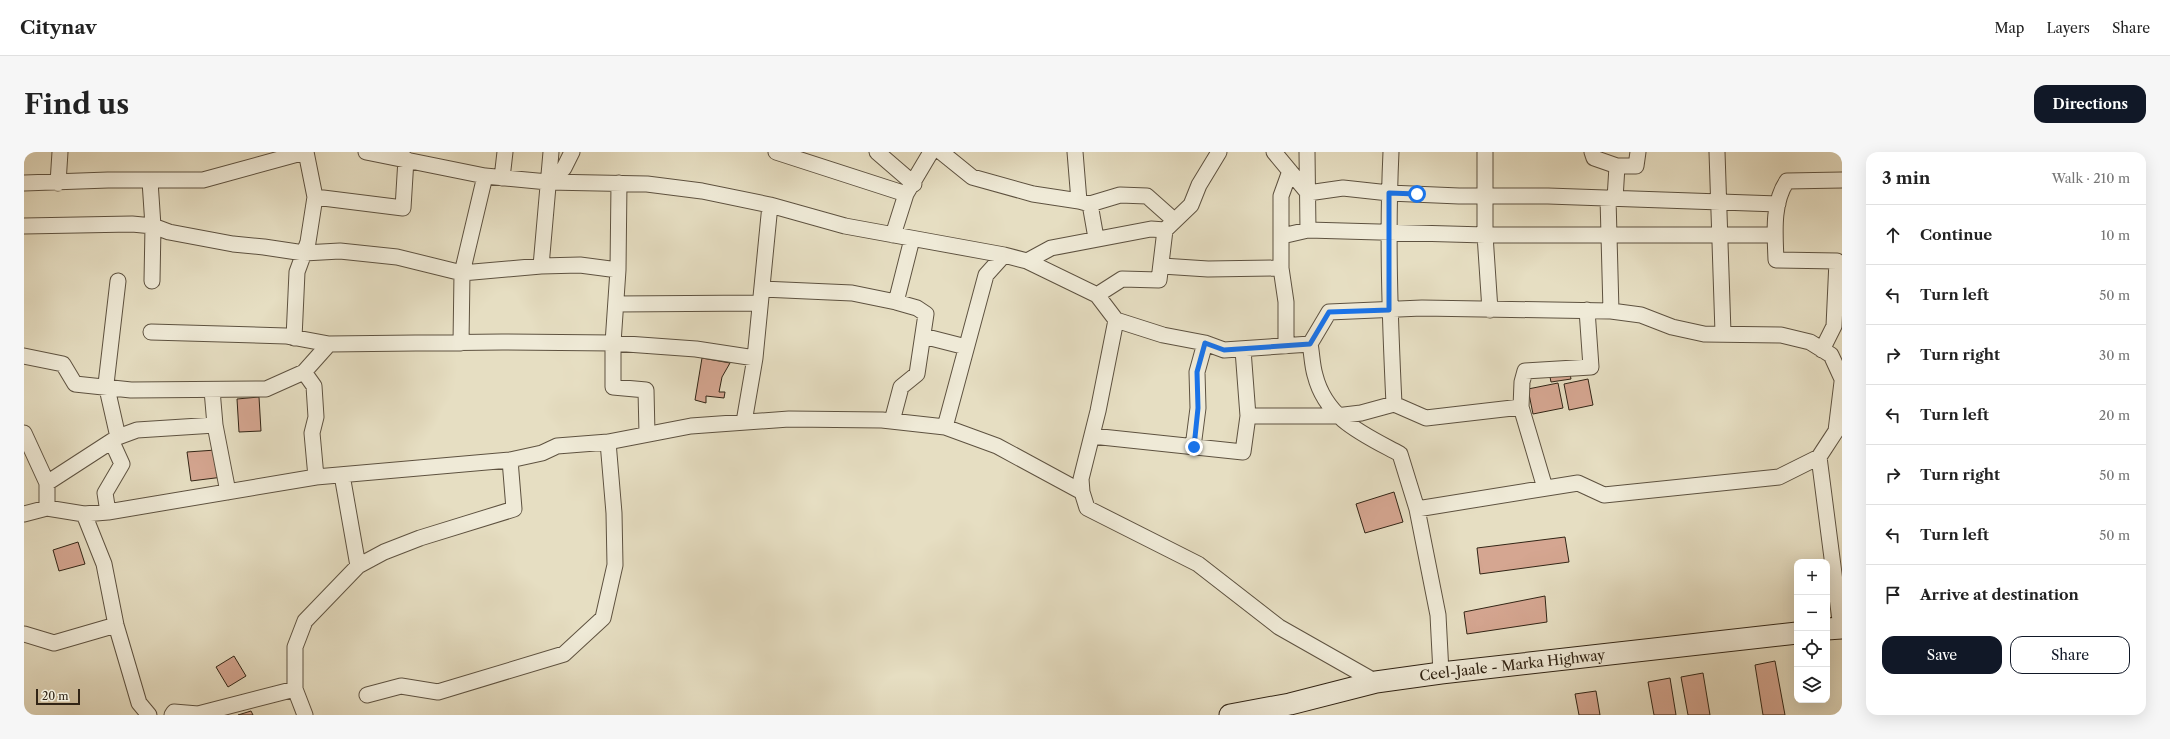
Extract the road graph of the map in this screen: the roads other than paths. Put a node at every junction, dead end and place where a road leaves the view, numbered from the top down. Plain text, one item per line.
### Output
1 (60, 152) edge
2 (306, 152) edge
3 (366, 152) edge
4 (505, 152) edge
5 (551, 152) edge
6 (572, 152) edge
7 (776, 152) edge
8 (877, 152) edge
9 (931, 152) edge
10 (941, 152) edge
11 (1075, 152) edge
12 (1219, 152) edge
13 (1274, 152) edge
14 (1307, 152) edge
15 (1391, 152) edge
16 (1485, 152) edge
17 (1592, 152) edge
18 (1638, 152) edge
19 (1717, 152) edge
20 (406, 159) junction
21 (1616, 166) junction
22 (1290, 171) junction
23 (485, 176) junction
24 (502, 178) junction
25 (150, 180) junction
26 (1842, 180) edge
27 (548, 182) junction
28 (24, 183) edge
29 (58, 183) junction
30 (619, 183) junction
31 (910, 189) junction
32 (1308, 193) junction
33 (1389, 193) junction
34 (315, 196) junction
35 (1484, 197) junction
36 (1612, 198) junction
37 (1084, 202) junction
38 (1719, 202) junction
39 (1778, 204) junction
40 (770, 205) junction
41 (1170, 225) junction
42 (24, 226) edge
43 (153, 226) junction
44 (1308, 230) junction
45 (1390, 233) junction
46 (893, 235) junction
47 (1485, 235) junction
48 (1609, 235) junction
49 (1719, 235) junction
50 (1775, 235) junction
51 (1282, 236) junction
52 (1096, 238) junction
53 (912, 239) junction
54 (304, 253) junction
55 (1004, 255) junction
56 (1027, 261) junction
57 (1839, 261) edge
58 (541, 266) junction
59 (1162, 266) junction
60 (1281, 268) junction
61 (618, 270) junction
62 (462, 273) junction
63 (118, 281) dead end
64 (152, 281) dead end
65 (1097, 295) junction
66 (761, 296) junction
67 (896, 302) junction
68 (616, 304) junction
69 (1389, 310) junction
70 (1490, 310) junction
71 (1587, 310) junction
72 (1611, 311) junction
73 (1116, 320) junction
74 (151, 332) dead end
75 (1723, 333) junction
76 (924, 336) junction
77 (294, 338) junction
78 (461, 343) junction
79 (613, 343) junction
80 (1205, 343) junction
81 (329, 344) junction
82 (1310, 344) junction
83 (1286, 346) junction
84 (966, 347) junction
85 (1243, 350) junction
86 (1822, 350) junction
87 (24, 356) edge
88 (755, 358) junction
89 (304, 372) junction
90 (1842, 380) edge
91 (106, 386) junction
92 (212, 390) junction
93 (1394, 404) junction
94 (1522, 407) junction
95 (1248, 416) junction
96 (1336, 416) junction
97 (892, 421) junction
98 (744, 422) junction
99 (215, 425) junction
100 (944, 427) junction
101 (1839, 429) edge
102 (24, 433) edge
103 (648, 434) junction
104 (1092, 436) junction
105 (115, 439) junction
106 (608, 442) junction
107 (1194, 447) junction
108 (1819, 457) junction
109 (510, 460) junction
110 (342, 475) junction
111 (316, 477) junction
112 (47, 483) junction
113 (1545, 488) junction
114 (228, 492) junction
115 (1082, 492) junction
116 (47, 508) junction
117 (1417, 509) junction
118 (108, 512) junction
119 (24, 514) edge
120 (84, 514) junction
121 (358, 566) junction
122 (116, 625) junction
123 (1837, 628) edge
124 (1794, 633) edge
125 (24, 634) edge
126 (1441, 672) junction
127 (1376, 682) junction
128 (295, 689) junction
129 (367, 695) dead end
130 (150, 715) edge
131 (172, 715) edge
132 (305, 715) edge
133 (1230, 715) edge

1 - 29 street
2 - 25 street
2 - 34 street
3 - 20 street
4 - 24 street
5 - 27 street
6 - 27 street
7 - 31 street
8 - 31 street
9 - 31 street
10 - 37 street
11 - 37 street
12 - 41 street
13 - 22 street
14 - 32 street
15 - 33 street
16 - 35 street
17 - 21 street
18 - 21 street
19 - 38 street
20 - 23 street
20 - 34 street
21 - 36 street
22 - 32 street
22 - 51 street
23 - 24 street
23 - 62 street
24 - 27 street
25 - 29 street
25 - 43 street
26 - 39 street
27 - 30 street
27 - 58 street
28 - 29 street
30 - 40 street
30 - 61 street
31 - 46 street
32 - 33 street
32 - 44 street
33 - 35 street
33 - 45 street
34 - 54 street
35 - 36 street
35 - 47 street
36 - 38 street
36 - 48 street
37 - 41 street
37 - 52 street
38 - 39 street
38 - 49 street
39 - 50 street
40 - 46 street
40 - 66 street
41 - 52 street
41 - 59 street
42 - 43 street
43 - 54 street
43 - 64 street
44 - 45 street
44 - 51 street
45 - 47 street
45 - 69 street
46 - 53 street
47 - 48 street
47 - 70 street
48 - 49 street
48 - 72 street
49 - 50 street
49 - 75 street
50 - 57 street
51 - 60 street
52 - 56 street
53 - 55 street
53 - 67 street
54 - 62 street
54 - 77 street
55 - 56 street
55 - 84 street
56 - 65 street
57 - 86 street
58 - 61 street
58 - 62 street
59 - 60 street
59 - 65 street
60 - 83 street
61 - 68 street
62 - 78 street
63 - 91 street
65 - 73 street
66 - 67 street
66 - 68 street
66 - 88 street
67 - 76 street
68 - 79 street
69 - 70 street
69 - 82 street
69 - 93 street
70 - 71 street
71 - 72 street
71 - 94 street
72 - 75 street
73 - 80 street
73 - 104 street
74 - 77 street
75 - 86 street
76 - 84 street
76 - 97 street
77 - 81 street
78 - 79 street
78 - 81 street
79 - 88 street
79 - 103 street
80 - 85 street
80 - 107 street
81 - 89 street
82 - 83 street
82 - 96 street
83 - 85 street
84 - 100 street
85 - 95 street
86 - 90 street
87 - 91 street
88 - 98 street
89 - 92 street
89 - 111 street
90 - 101 street
91 - 92 street
91 - 105 street
92 - 99 street
93 - 94 street
93 - 96 street
94 - 113 street
95 - 96 street
95 - 107 street
96 - 117 street
97 - 98 street
97 - 100 street
98 - 103 street
99 - 105 street
99 - 114 street
100 - 115 street
101 - 108 street
102 - 112 street
103 - 106 street
104 - 107 street
104 - 115 street
105 - 112 street
105 - 118 street
106 - 109 street
106 - 129 street
108 - 113 street
108 - 123 street
109 - 110 street
109 - 121 street
110 - 111 street
110 - 121 street
111 - 114 street
112 - 116 street
113 - 117 street
114 - 118 street
115 - 127 street
116 - 119 street
116 - 120 street
117 - 126 street
118 - 120 street
120 - 122 street
121 - 128 street
122 - 125 street
122 - 130 street
124 - 126 street, Ceel-Jaale - Marka Highway
126 - 127 street, Ceel-Jaale - Marka Highway
127 - 133 street, Ceel-Jaale - Marka Highway
128 - 131 street
128 - 132 street

